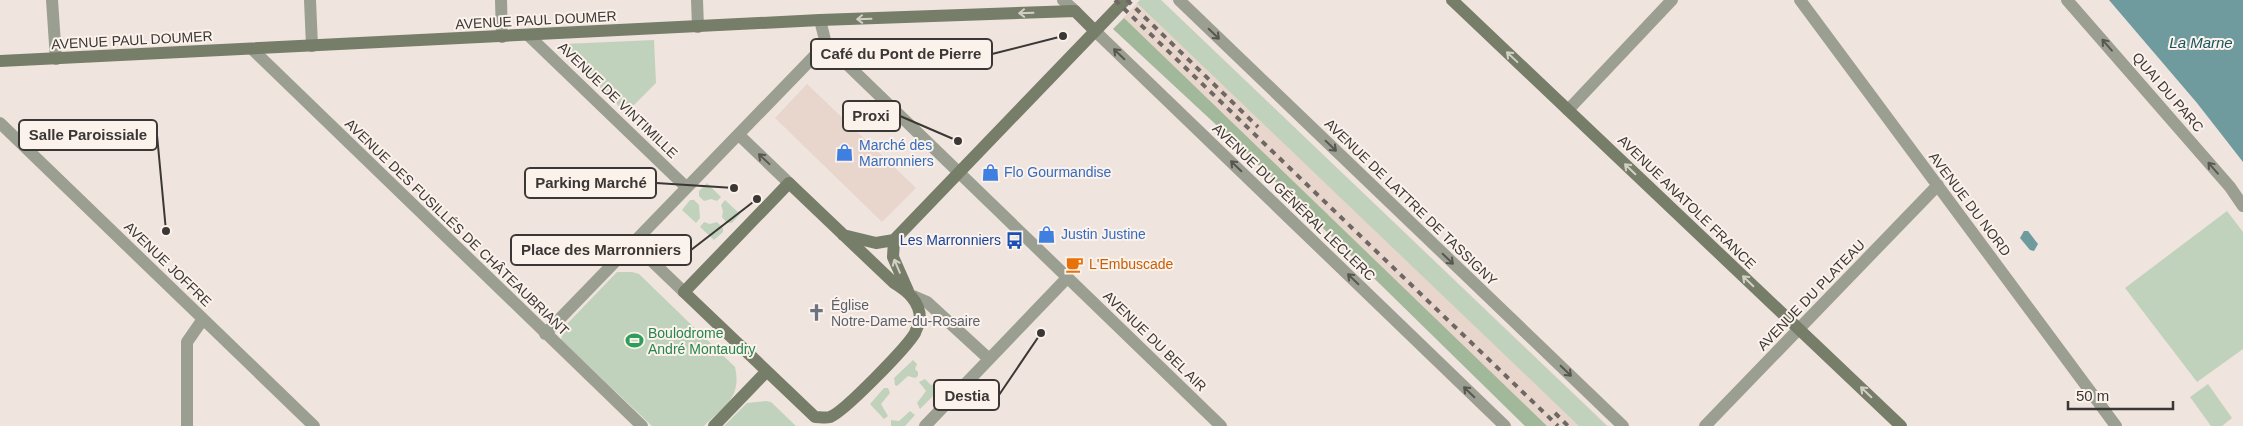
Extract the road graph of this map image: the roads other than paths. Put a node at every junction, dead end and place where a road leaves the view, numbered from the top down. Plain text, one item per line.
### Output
1 (52, 0) edge
2 (310, 0) edge
3 (501, 0) edge
4 (697, 0) edge
5 (1063, 0) edge
6 (1125, 0) edge
7 (1179, 0) edge
8 (1452, 0) edge
9 (1672, 0) edge
10 (1800, 0) edge
11 (2067, 0) edge
12 (1075, 11) junction
13 (820, 20) junction
14 (698, 26) junction
15 (1095, 31) junction
16 (528, 35) junction
17 (502, 36) junction
18 (826, 44) junction
19 (312, 46) junction
20 (252, 49) junction
21 (56, 59) junction
22 (0, 61) edge
23 (1568, 110) junction
24 (0, 123) edge
25 (738, 135) junction
26 (960, 172) junction
27 (789, 183) junction
28 (1938, 185) junction
29 (686, 187) junction
30 (2243, 206) edge
31 (843, 236) junction
32 (894, 240) junction
33 (633, 243) junction
34 (1068, 277) junction
35 (684, 292) junction
36 (911, 294) junction
37 (203, 319) junction
38 (1799, 329) junction
39 (545, 334) junction
40 (988, 359) junction
41 (766, 372) junction
42 (819, 422) edge
43 (930, 424) edge
44 (187, 426) edge
45 (314, 426) edge
46 (642, 426) edge
47 (714, 426) edge
48 (1221, 426) edge
49 (1504, 426) edge
50 (1623, 426) edge
51 (1705, 426) edge
52 (1902, 426) edge
53 (2116, 426) edge

1 - 21 street
2 - 19 street
3 - 17 street
4 - 14 street
5 - 12 street, AVENUE DU GÉNÉRAL LECLERC
6 - 15 street
7 -> 50 street, AVENUE DE LATTRE DE TASSIGNY
23 -> 8 street, AVENUE ANATOLE FRANCE
9 - 23 street
10 - 28 street, AVENUE DU NORD
30 -> 11 street, QUAI DU PARC
12 -> 13 street, AVENUE PAUL DOUMER
12 - 15 street, AVENUE DU GÉNÉRAL LECLERC
13 - 14 street, AVENUE PAUL DOUMER
13 - 18 street
14 - 16 street, AVENUE PAUL DOUMER
15 - 26 street
49 -> 15 street, AVENUE DU GÉNÉRAL LECLERC
16 - 17 street, AVENUE PAUL DOUMER
16 - 29 street, AVENUE DE VINTIMILLE
17 - 19 street, AVENUE PAUL DOUMER
18 - 25 street
18 - 26 street, AVENUE DU BEL AIR
19 - 20 street, AVENUE PAUL DOUMER
20 - 21 street, AVENUE PAUL DOUMER
20 - 39 street, AVENUE DES FUSILLÉS DE CHÂTEAUBRIANT
21 - 22 street, AVENUE PAUL DOUMER
38 -> 23 street, AVENUE ANATOLE FRANCE
24 - 37 street, AVENUE JOFFRE
27 -> 25 street
25 - 29 street
26 - 32 street
26 - 34 street, AVENUE DU BEL AIR
27 - 31 street
27 - 35 street
28 - 38 street, AVENUE DU PLATEAU
28 - 53 street, AVENUE DU NORD
29 - 33 street
31 - 32 street
31 - 36 street
36 -> 32 street
33 - 35 street
33 - 39 street
34 - 40 street
34 - 48 street, AVENUE DU BEL AIR
35 - 41 street
36 - 40 street
36 - 42 street
37 - 44 street
37 - 45 street, AVENUE JOFFRE
38 - 51 street, AVENUE DU PLATEAU
52 -> 38 street, AVENUE ANATOLE FRANCE
39 - 46 street, AVENUE DES FUSILLÉS DE CHÂTEAUBRIANT
40 - 43 street
41 - 42 street
41 - 47 street

